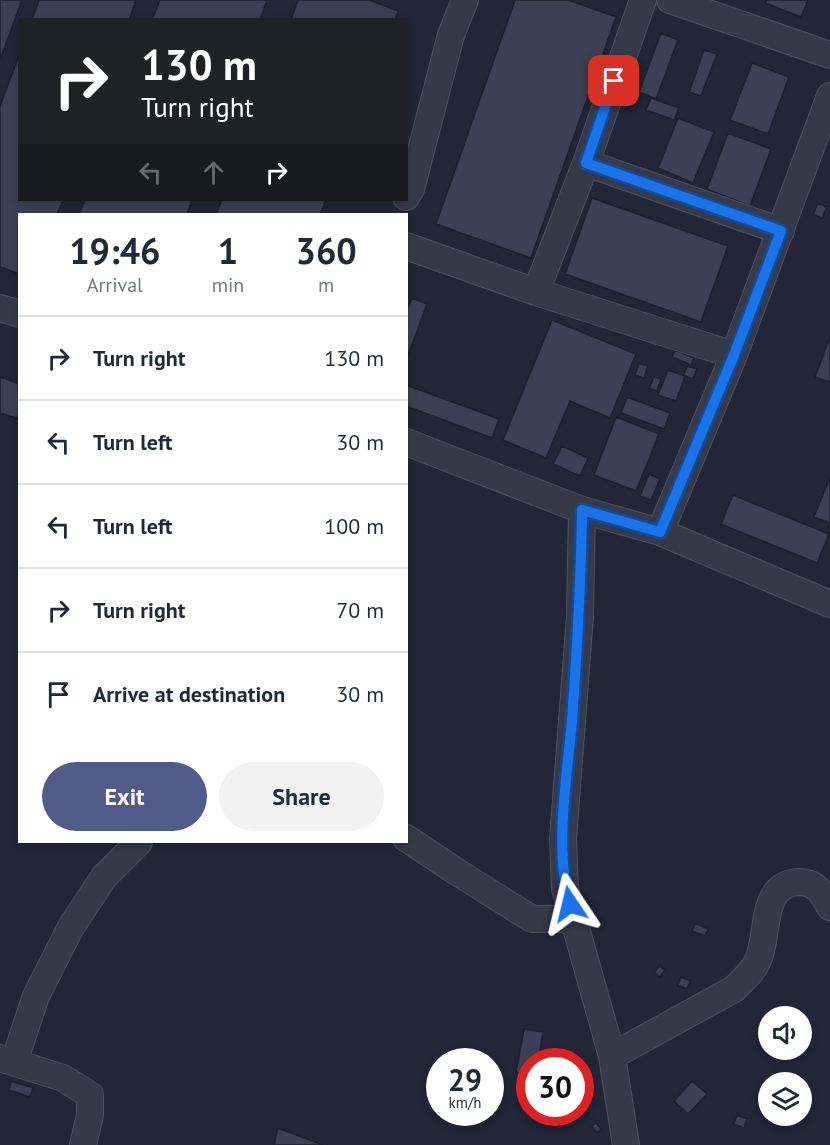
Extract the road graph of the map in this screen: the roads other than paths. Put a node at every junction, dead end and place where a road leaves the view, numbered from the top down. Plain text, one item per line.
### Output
1 (465, 0) edge
2 (643, 0) edge
3 (670, 0) edge
4 (830, 55) edge
5 (830, 96) edge
6 (586, 163) junction
7 (408, 194) edge
8 (781, 231) junction
9 (408, 247) edge
10 (536, 292) junction
11 (0, 308) edge
12 (18, 313) edge
13 (734, 355) junction
14 (408, 443) edge
15 (582, 510) junction
16 (660, 532) junction
17 (830, 604) edge
18 (408, 839) edge
19 (138, 843) edge
20 (830, 907) edge
21 (574, 919) junction
22 (612, 1056) junction
23 (7, 1060) edge
24 (83, 1145) edge
25 (626, 1145) edge

1 - 7 street
2 - 6 street
3 - 4 street
5 - 8 street
6 - 8 street
6 - 10 street
8 - 13 street
9 - 10 street
10 - 13 street
11 - 12 street
13 - 16 street
14 - 15 street
15 - 16 street
15 - 21 street
16 - 17 street
18 - 21 street
19 - 23 street
20 - 22 street
21 - 22 street
22 - 25 street
23 - 24 street

